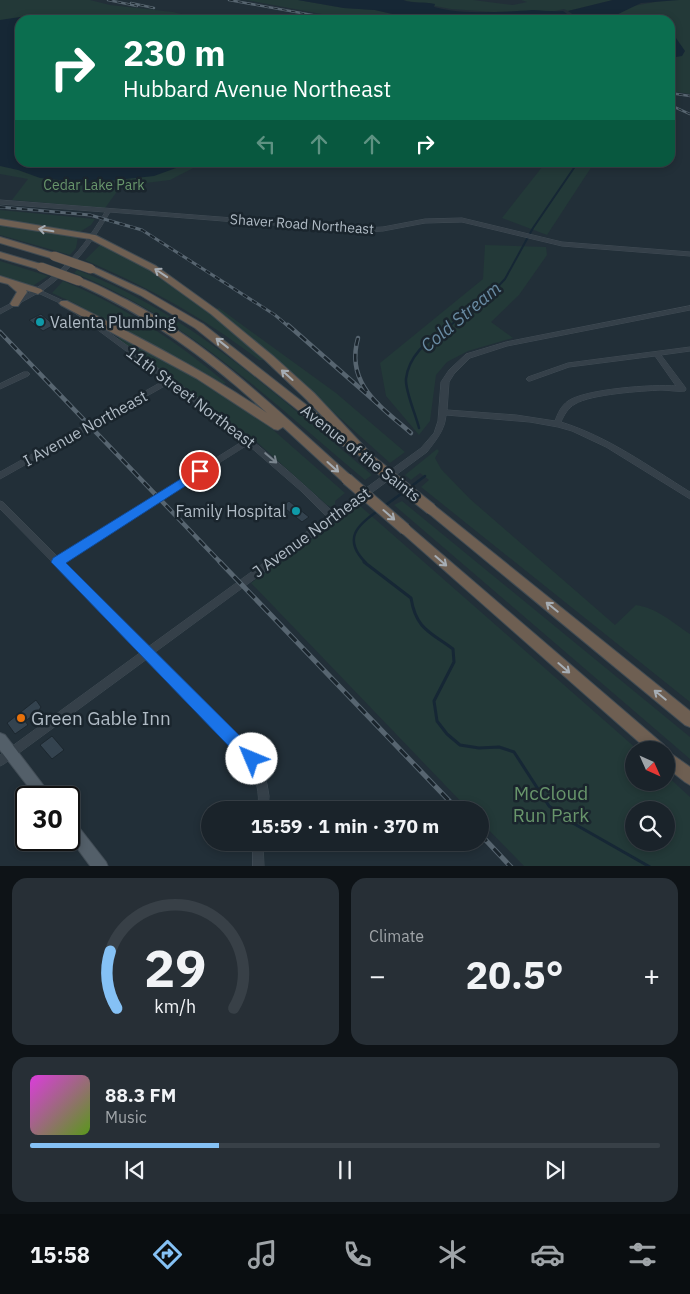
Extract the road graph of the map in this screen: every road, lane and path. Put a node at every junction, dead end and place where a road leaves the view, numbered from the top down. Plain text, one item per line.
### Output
1 (0, 202) edge
2 (108, 211) junction
3 (0, 222) edge
4 (92, 238) junction
5 (0, 240) edge
6 (690, 254) edge
7 (0, 255) edge
8 (4, 281) edge
9 (38, 291) junction
10 (64, 303) junction
11 (15, 304) junction
12 (690, 308) edge
13 (0, 312) edge
14 (690, 349) edge
15 (657, 354) junction
16 (26, 374) dead end
17 (530, 379) dead end
18 (170, 380) junction
19 (0, 387) edge
20 (443, 412) junction
21 (557, 424) junction
22 (248, 441) junction
23 (319, 454) junction
24 (371, 461) junction
25 (0, 476) edge
26 (690, 496) edge
27 (0, 504) edge
28 (333, 517) junction
29 (57, 562) junction
30 (146, 652) junction
31 (690, 720) edge
32 (0, 739) edge
33 (649, 741) edge
34 (5, 757) edge
35 (675, 765) edge
36 (687, 775) edge
37 (34, 786) edge
38 (265, 801) edge
39 (80, 840) edge
40 (258, 851) edge
41 (101, 866) edge
42 (259, 866) edge

1 - 2 street, Shaver Road Northeast
2 - 4 street
2 - 6 street, Shaver Road Northeast
4 -> 3 highway
4 - 9 street
24 -> 4 highway
24 -> 5 highway, Avenue of the Saints, bridge
7 - 23 highway, Avenue of the Saints, bridge
8 - 9 highway
8 - 11 highway
9 - 10 street, 11th Street Northeast
9 - 11 street
10 - 18 street, 11th Street Northeast
10 - 23 highway
11 - 13 street
12 - 20 street, J Avenue Northeast
14 - 15 street
15 - 17 street
15 - 21 street
16 - 19 street
18 - 22 street, 11th Street Northeast
18 - 25 street, I Avenue Northeast
20 - 21 street
20 - 28 street, J Avenue Northeast
21 - 26 street
22 -> 28 street, 11th Street Northeast
22 - 29 street
23 -> 33 highway, Avenue of the Saints, bridge
31 -> 24 highway, Avenue of the Saints, bridge
27 - 29 street
28 - 30 street, J Avenue Northeast
29 - 30 street
30 - 34 street, J Avenue Northeast
30 - 38 street
32 - 34 main road
34 - 37 main road
35 - 36 highway
39 - 41 main road
40 - 42 street

